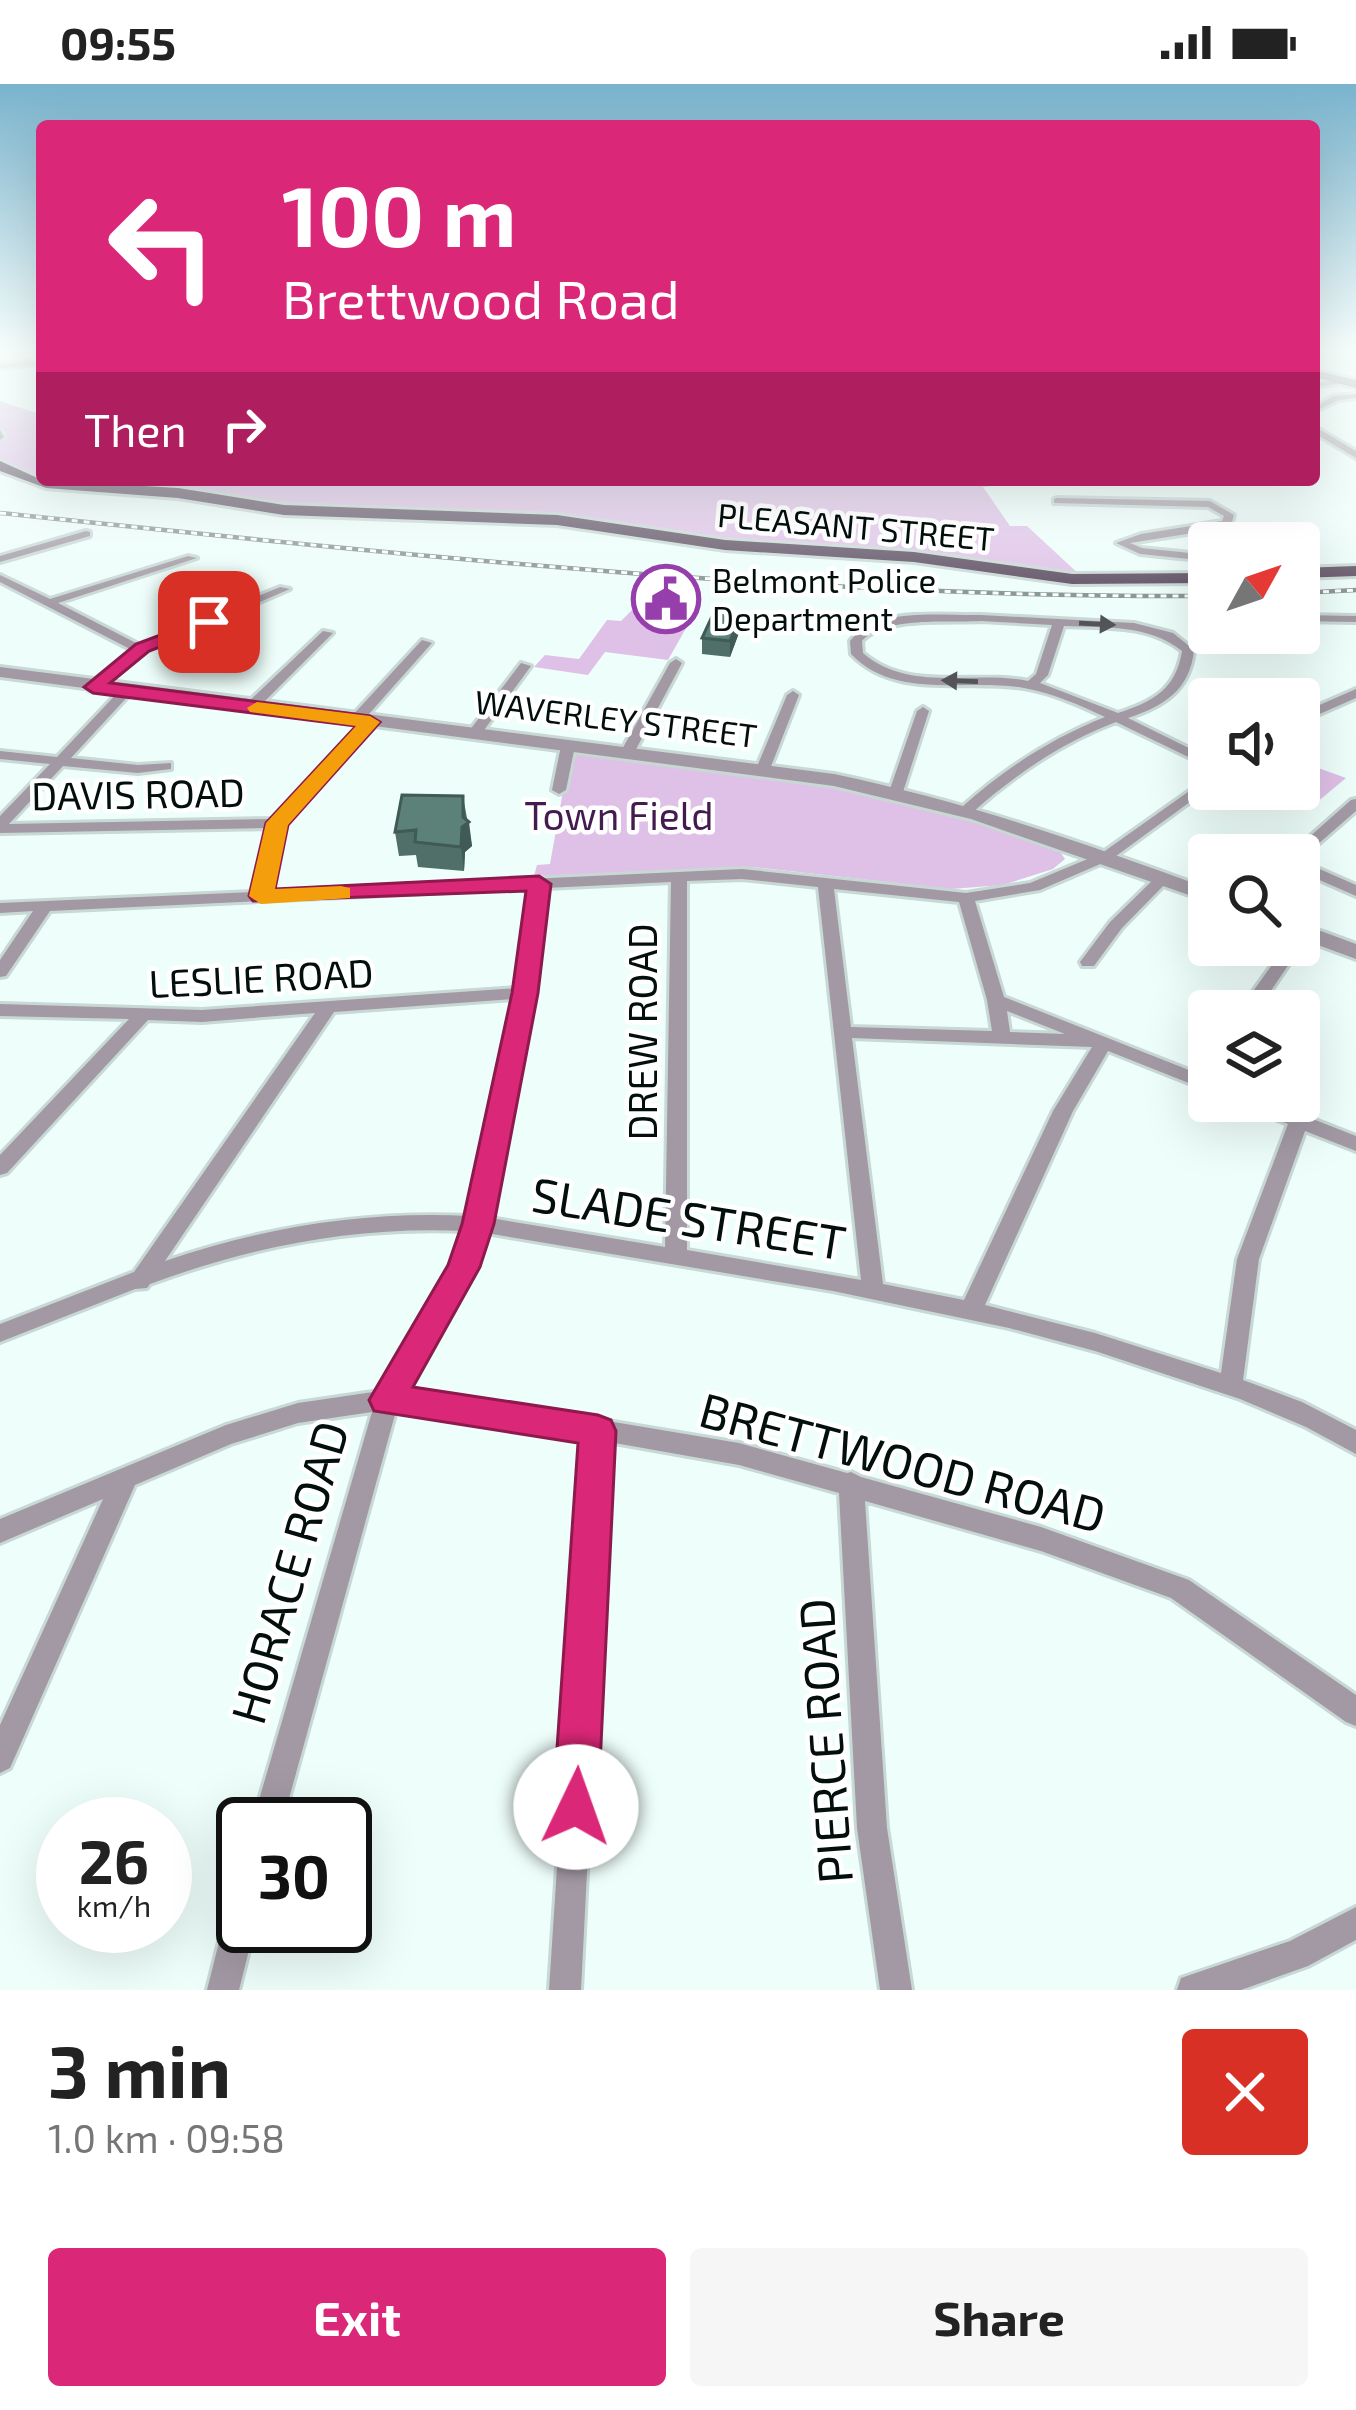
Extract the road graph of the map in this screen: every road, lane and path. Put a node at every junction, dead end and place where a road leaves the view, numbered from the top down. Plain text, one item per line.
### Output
1 (1325, 436) edge
2 (1356, 455) edge
3 (0, 466) edge
4 (36, 478) edge
5 (81, 486) edge
6 (1057, 501) dead end
7 (1227, 522) edge
8 (86, 534) dead end
9 (1188, 534) edge
10 (1188, 556) edge
11 (193, 558) dead end
12 (0, 559) edge
13 (1320, 571) edge
14 (1356, 571) edge
15 (0, 578) edge
16 (1188, 578) edge
17 (284, 590) dead end
18 (48, 603) junction
19 (1320, 619) edge
20 (1356, 620) edge
21 (1060, 622) junction
22 (327, 633) dead end
23 (426, 643) dead end
24 (139, 650) junction
25 (676, 663) dead end
26 (525, 666) dead end
27 (0, 672) edge
28 (1031, 685) junction
29 (93, 687) junction
30 (126, 691) junction
31 (1356, 693) edge
32 (793, 695) dead end
33 (251, 707) junction
34 (1320, 709) edge
35 (923, 712) dead end
36 (1112, 719) junction
37 (363, 721) junction
38 (474, 734) junction
39 (568, 746) junction
40 (627, 753) junction
41 (1188, 753) edge
42 (0, 755) edge
43 (58, 762) junction
44 (166, 766) dead end
45 (763, 770) junction
46 (559, 790) dead end
47 (896, 792) junction
48 (1188, 796) edge
49 (1355, 805) edge
50 (967, 810) junction
51 (277, 823) junction
52 (0, 827) edge
53 (1320, 835) edge
54 (1107, 856) junction
55 (1320, 875) edge
56 (679, 876) junction
57 (1163, 878) junction
58 (825, 882) junction
59 (539, 884) junction
60 (1188, 888) edge
61 (1356, 891) edge
62 (261, 896) junction
63 (966, 898) junction
64 (44, 907) junction
65 (0, 908) edge
66 (1320, 942) edge
67 (1356, 952) edge
68 (1088, 962) dead end
69 (0, 972) edge
70 (525, 993) junction
71 (996, 1000) junction
72 (328, 1006) junction
73 (0, 1010) edge
74 (140, 1018) junction
75 (842, 1032) junction
76 (1002, 1036) junction
77 (1104, 1042) junction
78 (1188, 1076) edge
79 (1299, 1122) edge
80 (1301, 1122) edge
81 (1356, 1144) edge
82 (0, 1168) edge
83 (478, 1224) junction
84 (676, 1259) junction
85 (139, 1282) junction
86 (873, 1290) junction
87 (972, 1308) junction
88 (0, 1333) edge
89 (1231, 1384) junction
90 (387, 1400) junction
91 (598, 1431) junction
92 (1356, 1443) edge
93 (124, 1481) junction
94 (851, 1484) junction
95 (0, 1531) edge
96 (1356, 1712) edge
97 (0, 1758) edge
98 (275, 1797) edge
99 (1356, 1923) edge
100 (233, 1953) edge
101 (224, 1990) edge
102 (565, 1990) edge
103 (896, 1990) edge
104 (1193, 1990) edge

1 - 2 street
3 - 4 main road, PLEASANT STREET
5 - 16 main road, PLEASANT STREET
6 - 7 street
8 - 12 street
9 - 10 street
11 - 18 street
13 - 14 main road
15 - 18 street
17 - 24 street
18 - 24 street
19 - 20 street
21 - 28 street
28 -> 21 street
21 -> 36 street
22 - 33 street
23 - 37 street
24 - 29 street
25 - 40 street
26 - 38 street
27 - 29 street, WAVERLEY STREET
28 - 36 street
29 - 30 street, WAVERLEY STREET
30 - 33 street, WAVERLEY STREET
30 - 43 street
31 - 34 street
32 - 45 street
33 - 37 street, WAVERLEY STREET
35 - 47 street
36 - 41 street
36 - 50 street
37 - 38 street, WAVERLEY STREET
37 - 51 street
38 - 39 street, WAVERLEY STREET
39 - 40 street, WAVERLEY STREET
39 - 46 street
40 - 45 street, WAVERLEY STREET
42 - 43 street
43 - 44 street
43 - 52 street
45 - 47 street, WAVERLEY STREET
47 - 50 street, WAVERLEY STREET
48 - 54 street
49 - 53 street
50 - 54 street, WAVERLEY STREET
51 - 52 street, DAVIS ROAD
51 - 62 street
54 - 57 street, WAVERLEY STREET
54 - 63 street
55 - 61 street
56 - 58 street
56 - 59 street
56 - 84 street, DREW ROAD
57 - 60 street, WAVERLEY STREET
57 - 68 street
58 - 63 street
58 - 75 street
59 - 62 street
59 - 70 street, HORACE ROAD
62 - 64 street
63 - 71 street
64 - 65 street
64 - 69 street
66 - 67 street
70 - 72 street, LESLIE ROAD
70 - 83 street, HORACE ROAD
71 - 76 street
71 - 77 street
72 - 74 street, LESLIE ROAD
72 - 85 street
73 - 74 street, LESLIE ROAD
74 - 82 street
75 - 76 street
75 - 86 street
76 - 77 street
77 - 78 street
77 - 87 street
79 - 89 street
80 - 81 street
83 - 84 street, SLADE STREET
83 - 85 street, SLADE STREET
83 - 90 street, HORACE ROAD
84 - 86 street, SLADE STREET
85 - 88 street, SLADE STREET
86 - 87 street, SLADE STREET
87 - 89 street, SLADE STREET
89 - 92 street, SLADE STREET
90 - 91 street, BRETTWOOD ROAD
90 - 93 street, BRETTWOOD ROAD
90 - 98 street, HORACE ROAD
91 - 94 street, BRETTWOOD ROAD
91 - 102 street
93 - 95 street, BRETTWOOD ROAD
93 - 97 street
94 - 96 street, BRETTWOOD ROAD
94 - 103 street, PIERCE ROAD
99 - 104 street
100 - 101 street

